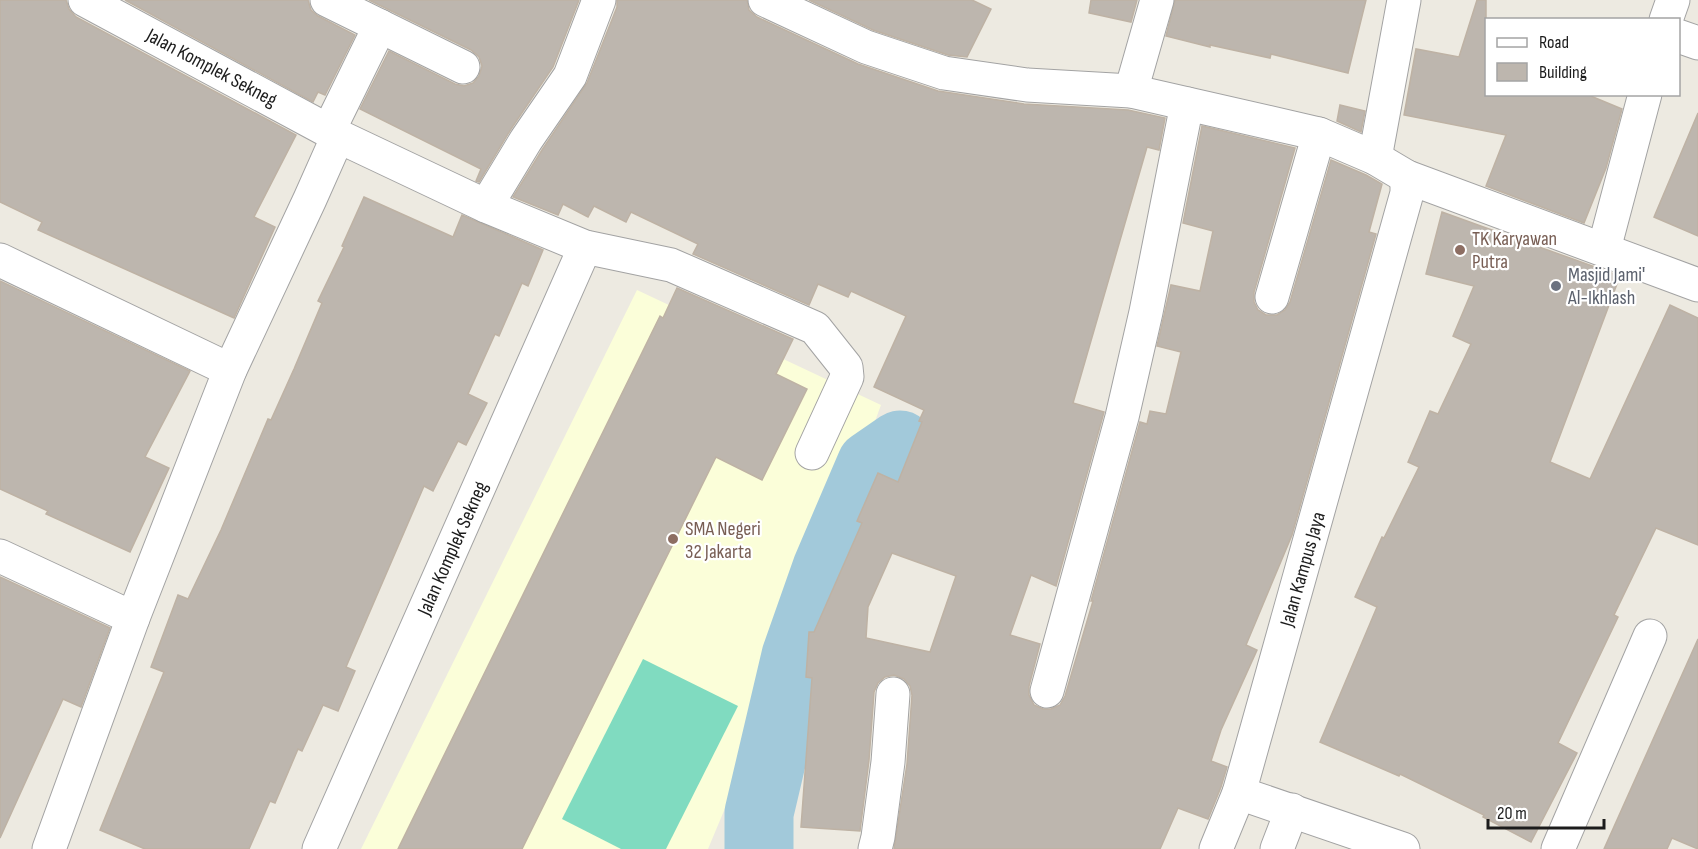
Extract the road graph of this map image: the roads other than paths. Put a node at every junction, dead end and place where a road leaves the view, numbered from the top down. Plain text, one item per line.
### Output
1 (86, 0) edge
2 (327, 0) edge
3 (599, 0) edge
4 (765, 0) edge
5 (1157, 0) edge
6 (1404, 0) edge
7 (1673, 0) edge
8 (1667, 18) edge
9 (380, 26) junction
10 (1680, 37) edge
11 (1698, 43) edge
12 (463, 67) dead end
13 (1131, 91) junction
14 (1644, 96) edge
15 (1187, 104) junction
16 (333, 133) junction
17 (1319, 134) junction
18 (1375, 158) junction
19 (1407, 177) junction
20 (486, 206) junction
21 (585, 247) junction
22 (1604, 249) junction
23 (0, 260) edge
24 (1698, 285) edge
25 (1272, 297) dead end
26 (230, 370) junction
27 (812, 453) dead end
28 (0, 556) edge
29 (133, 618) junction
30 (1650, 636) dead end
31 (1047, 691) dead end
32 (893, 694) dead end
33 (1239, 793) junction
34 (1292, 810) junction
35 (49, 849) edge
36 (319, 849) edge
37 (875, 849) edge
38 (1216, 849) edge
39 (1277, 849) edge
40 (1403, 849) edge
41 (1558, 849) edge

1 - 16 street, Jalan Komplek Sekneg
2 - 9 street
3 - 20 street
4 - 13 street
5 - 13 street
6 - 18 street
7 - 8 street
9 - 12 street
9 - 16 street
10 - 11 street
13 - 15 street
14 - 22 street
15 - 17 street
15 - 31 street
16 - 20 street, Jalan Komplek Sekneg
16 - 26 street
17 - 18 street
17 - 25 street
18 - 19 street
19 - 22 street
19 - 33 street, Jalan Kampus Jaya
20 - 21 street, Jalan Komplek Sekneg
21 - 27 street, Jalan Komplek Sekneg
21 - 36 street, Jalan Komplek Sekneg
22 - 24 street
23 - 26 street
26 - 29 street
28 - 29 street
29 - 35 street
30 - 41 street
32 - 37 street
33 - 34 street
33 - 38 street, Jalan Kampus Jaya
34 - 39 street
34 - 40 street

